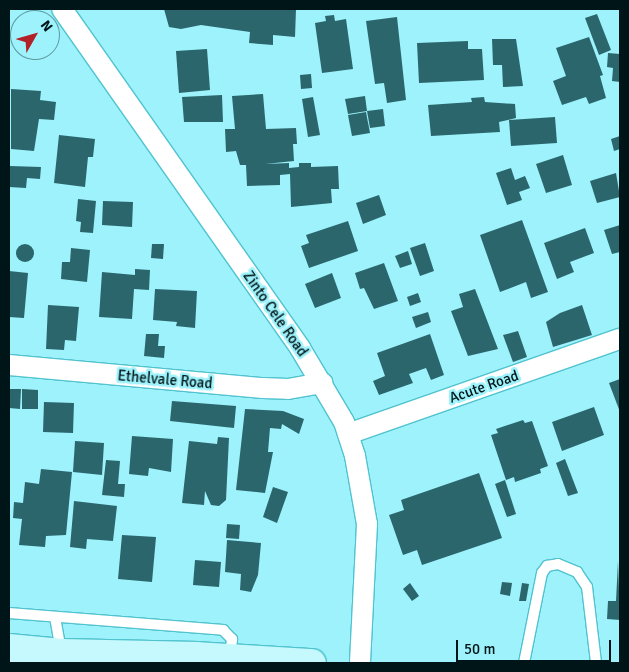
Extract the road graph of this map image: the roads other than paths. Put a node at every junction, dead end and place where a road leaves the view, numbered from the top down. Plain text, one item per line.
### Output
1 (62, 9) edge
2 (620, 339) edge
3 (9, 365) edge
4 (322, 383) junction
5 (348, 434) junction
6 (9, 614) edge
7 (55, 617) junction
8 (11, 653) edge
9 (59, 658) edge
10 (103, 659) edge
11 (230, 659) junction
12 (312, 663) edge
13 (360, 663) edge
14 (524, 663) edge
15 (596, 663) edge

1 - 4 street, Zinto Cele Road
2 - 5 street, Acute Road
3 - 4 street, Ethelvale Road
4 - 5 street, Zinto Cele Road
5 - 13 street, Zinto Cele Road
6 - 7 lane
7 - 9 lane
7 - 11 lane
8 - 9 street
9 - 10 street
10 - 11 street
11 - 12 street
14 - 15 lane

